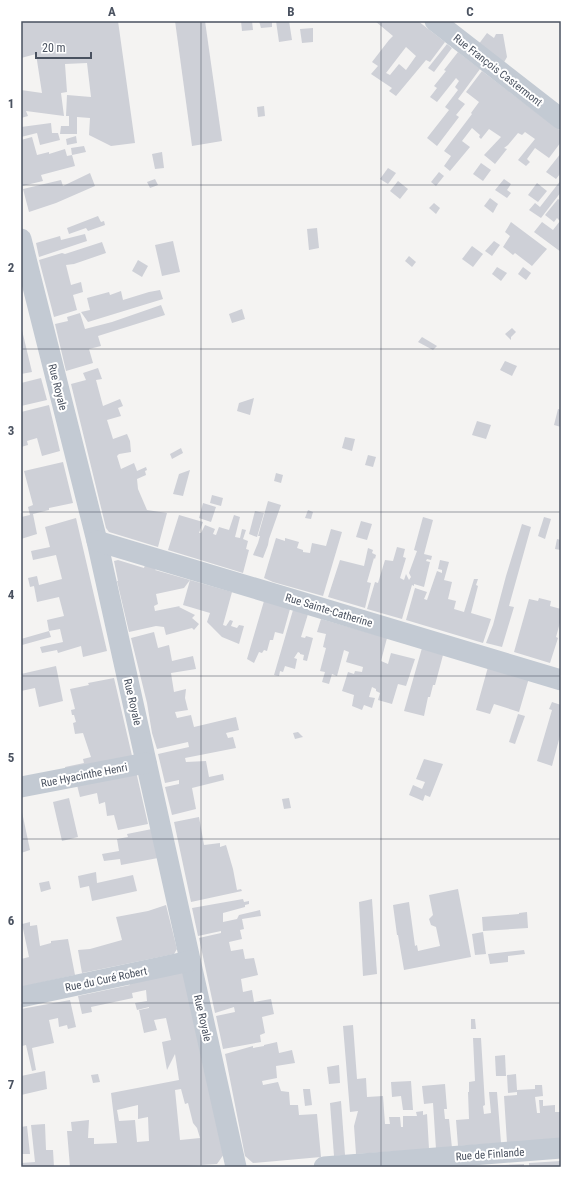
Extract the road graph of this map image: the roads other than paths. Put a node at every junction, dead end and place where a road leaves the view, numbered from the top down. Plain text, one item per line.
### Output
1 (435, 21) edge
2 (561, 119) edge
3 (21, 239) edge
4 (97, 540) junction
5 (561, 680) edge
6 (146, 763) junction
7 (21, 787) edge
8 (190, 961) junction
9 (21, 998) edge
10 (561, 1148) edge
11 (236, 1167) edge
12 (324, 1167) edge

1 - 2 street, Rue François Castermont
3 - 4 street, Rue Royale
4 - 5 street, Rue Sainte-Catherine
4 - 6 street, Rue Royale
6 - 7 street, Rue Hyacinthe Henri
6 - 8 street, Rue Royale
8 - 9 street, Rue du Curé Robert
8 - 11 street, Rue Royale
10 - 12 street, Rue de Finlande

